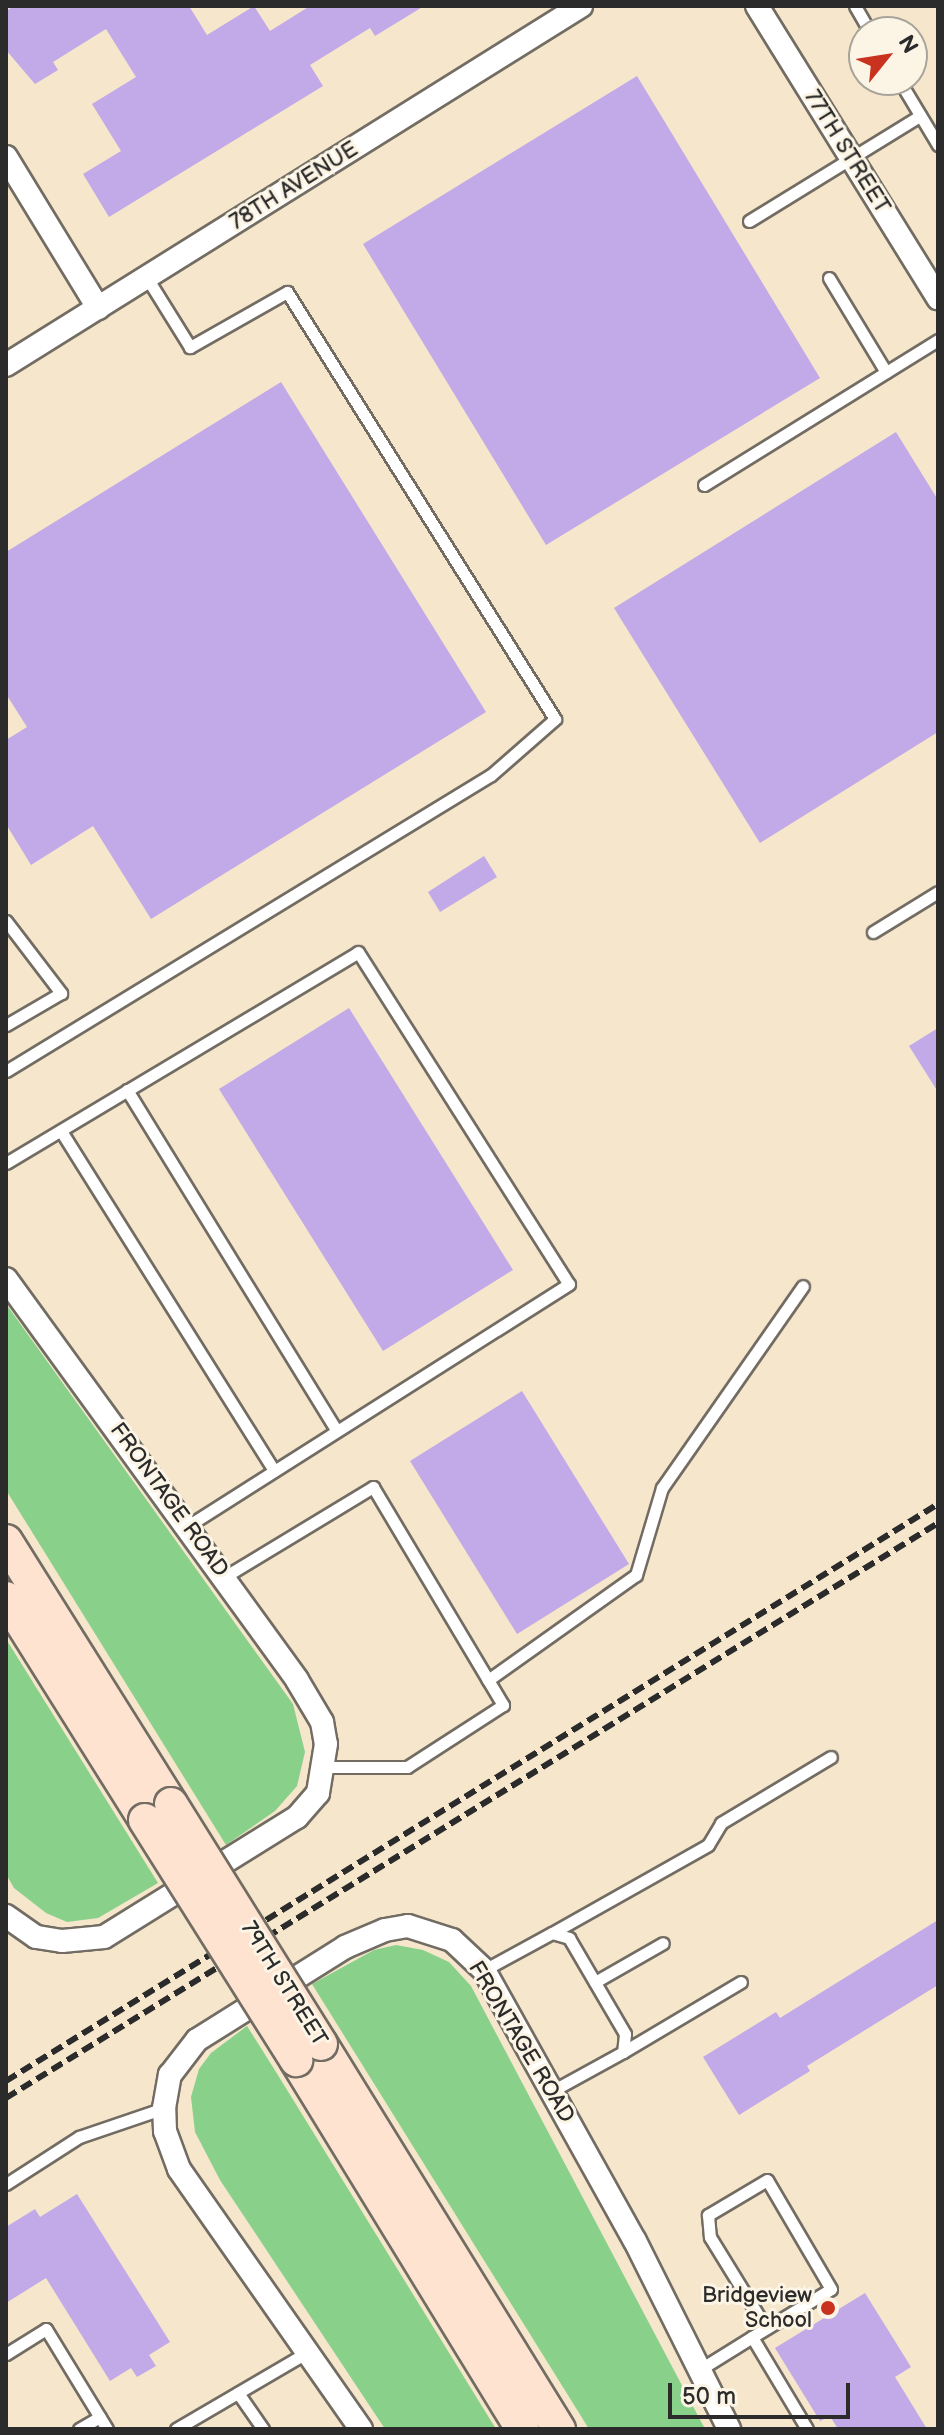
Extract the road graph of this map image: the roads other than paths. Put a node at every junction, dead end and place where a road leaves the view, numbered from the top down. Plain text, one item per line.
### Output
1 (581, 6) edge
2 (757, 6) edge
3 (908, 96) edge
4 (920, 116) junction
5 (938, 145) edge
6 (6, 157) edge
7 (853, 161) junction
8 (749, 221) dead end
9 (147, 278) junction
10 (829, 278) dead end
11 (938, 298) edge
12 (98, 308) junction
13 (938, 340) edge
14 (6, 365) edge
15 (886, 372) junction
16 (704, 485) dead end
17 (938, 892) edge
18 (6, 921) edge
19 (873, 932) dead end
20 (6, 1025) edge
21 (6, 1071) edge
22 (127, 1090) junction
23 (61, 1131) junction
24 (6, 1163) edge
25 (6, 1279) edge
26 (803, 1286) dead end
27 (337, 1431) junction
28 (274, 1471) junction
29 (188, 1526) junction
30 (6, 1541) edge
31 (226, 1576) junction
32 (6, 1598) edge
33 (488, 1680) junction
34 (831, 1757) dead end
35 (325, 1767) junction
36 (158, 1812) junction
37 (6, 1916) edge
38 (552, 1933) junction
39 (663, 1943) dead end
40 (484, 1970) junction
41 (595, 1982) junction
42 (741, 1982) dead end
43 (308, 2052) junction
44 (623, 2052) junction
45 (552, 2091) junction
46 (164, 2108) junction
47 (6, 2184) edge
48 (766, 2328) junction
49 (752, 2337) junction
50 (306, 2353) junction
51 (6, 2354) edge
52 (699, 2370) junction
53 (238, 2393) junction
54 (100, 2417) junction
55 (79, 2429) edge
56 (107, 2429) edge
57 (176, 2429) edge
58 (263, 2429) edge
59 (361, 2429) edge
60 (522, 2429) edge
61 (559, 2429) edge
62 (729, 2429) edge
63 (807, 2429) edge

1 - 9 street, 78TH AVENUE
2 - 7 street, 77TH STREET
3 - 4 lane
4 - 5 lane
4 - 7 lane
6 - 12 street
7 - 8 lane
7 - 11 street, 77TH STREET
9 - 12 street, 78TH AVENUE
9 - 21 lane
10 - 15 lane
12 - 14 street, 78TH AVENUE
13 - 15 lane
15 - 16 lane
17 - 19 lane
18 - 20 lane
22 - 23 lane
22 - 27 lane
22 - 27 lane
23 - 24 lane
23 - 28 lane
25 - 29 street, FRONTAGE ROAD
26 - 33 lane
27 - 28 lane
28 - 29 lane
29 - 31 street, FRONTAGE ROAD
30 - 36 main road, 79TH STREET
31 - 33 lane
31 - 35 street, FRONTAGE ROAD
32 - 36 main road, 79TH STREET
33 - 35 lane
34 - 38 lane
35 - 37 street, FRONTAGE ROAD
36 - 43 main road, 79TH STREET, bridge
38 - 40 lane
38 - 41 lane
39 - 41 lane
40 - 45 street, FRONTAGE ROAD
40 - 46 street, FRONTAGE ROAD
41 - 44 lane
42 - 44 lane
43 - 60 main road, 79TH STREET
43 - 61 main road, 79TH STREET
44 - 45 lane
45 - 52 street, FRONTAGE ROAD
46 - 47 lane
46 - 50 street, FRONTAGE ROAD
48 - 48 lane
48 - 49 lane
49 - 52 lane
49 - 63 lane
50 - 53 lane
50 - 59 street, FRONTAGE ROAD
51 - 54 lane
52 - 62 street, FRONTAGE ROAD
53 - 57 lane
53 - 58 lane
54 - 55 lane
54 - 56 lane

